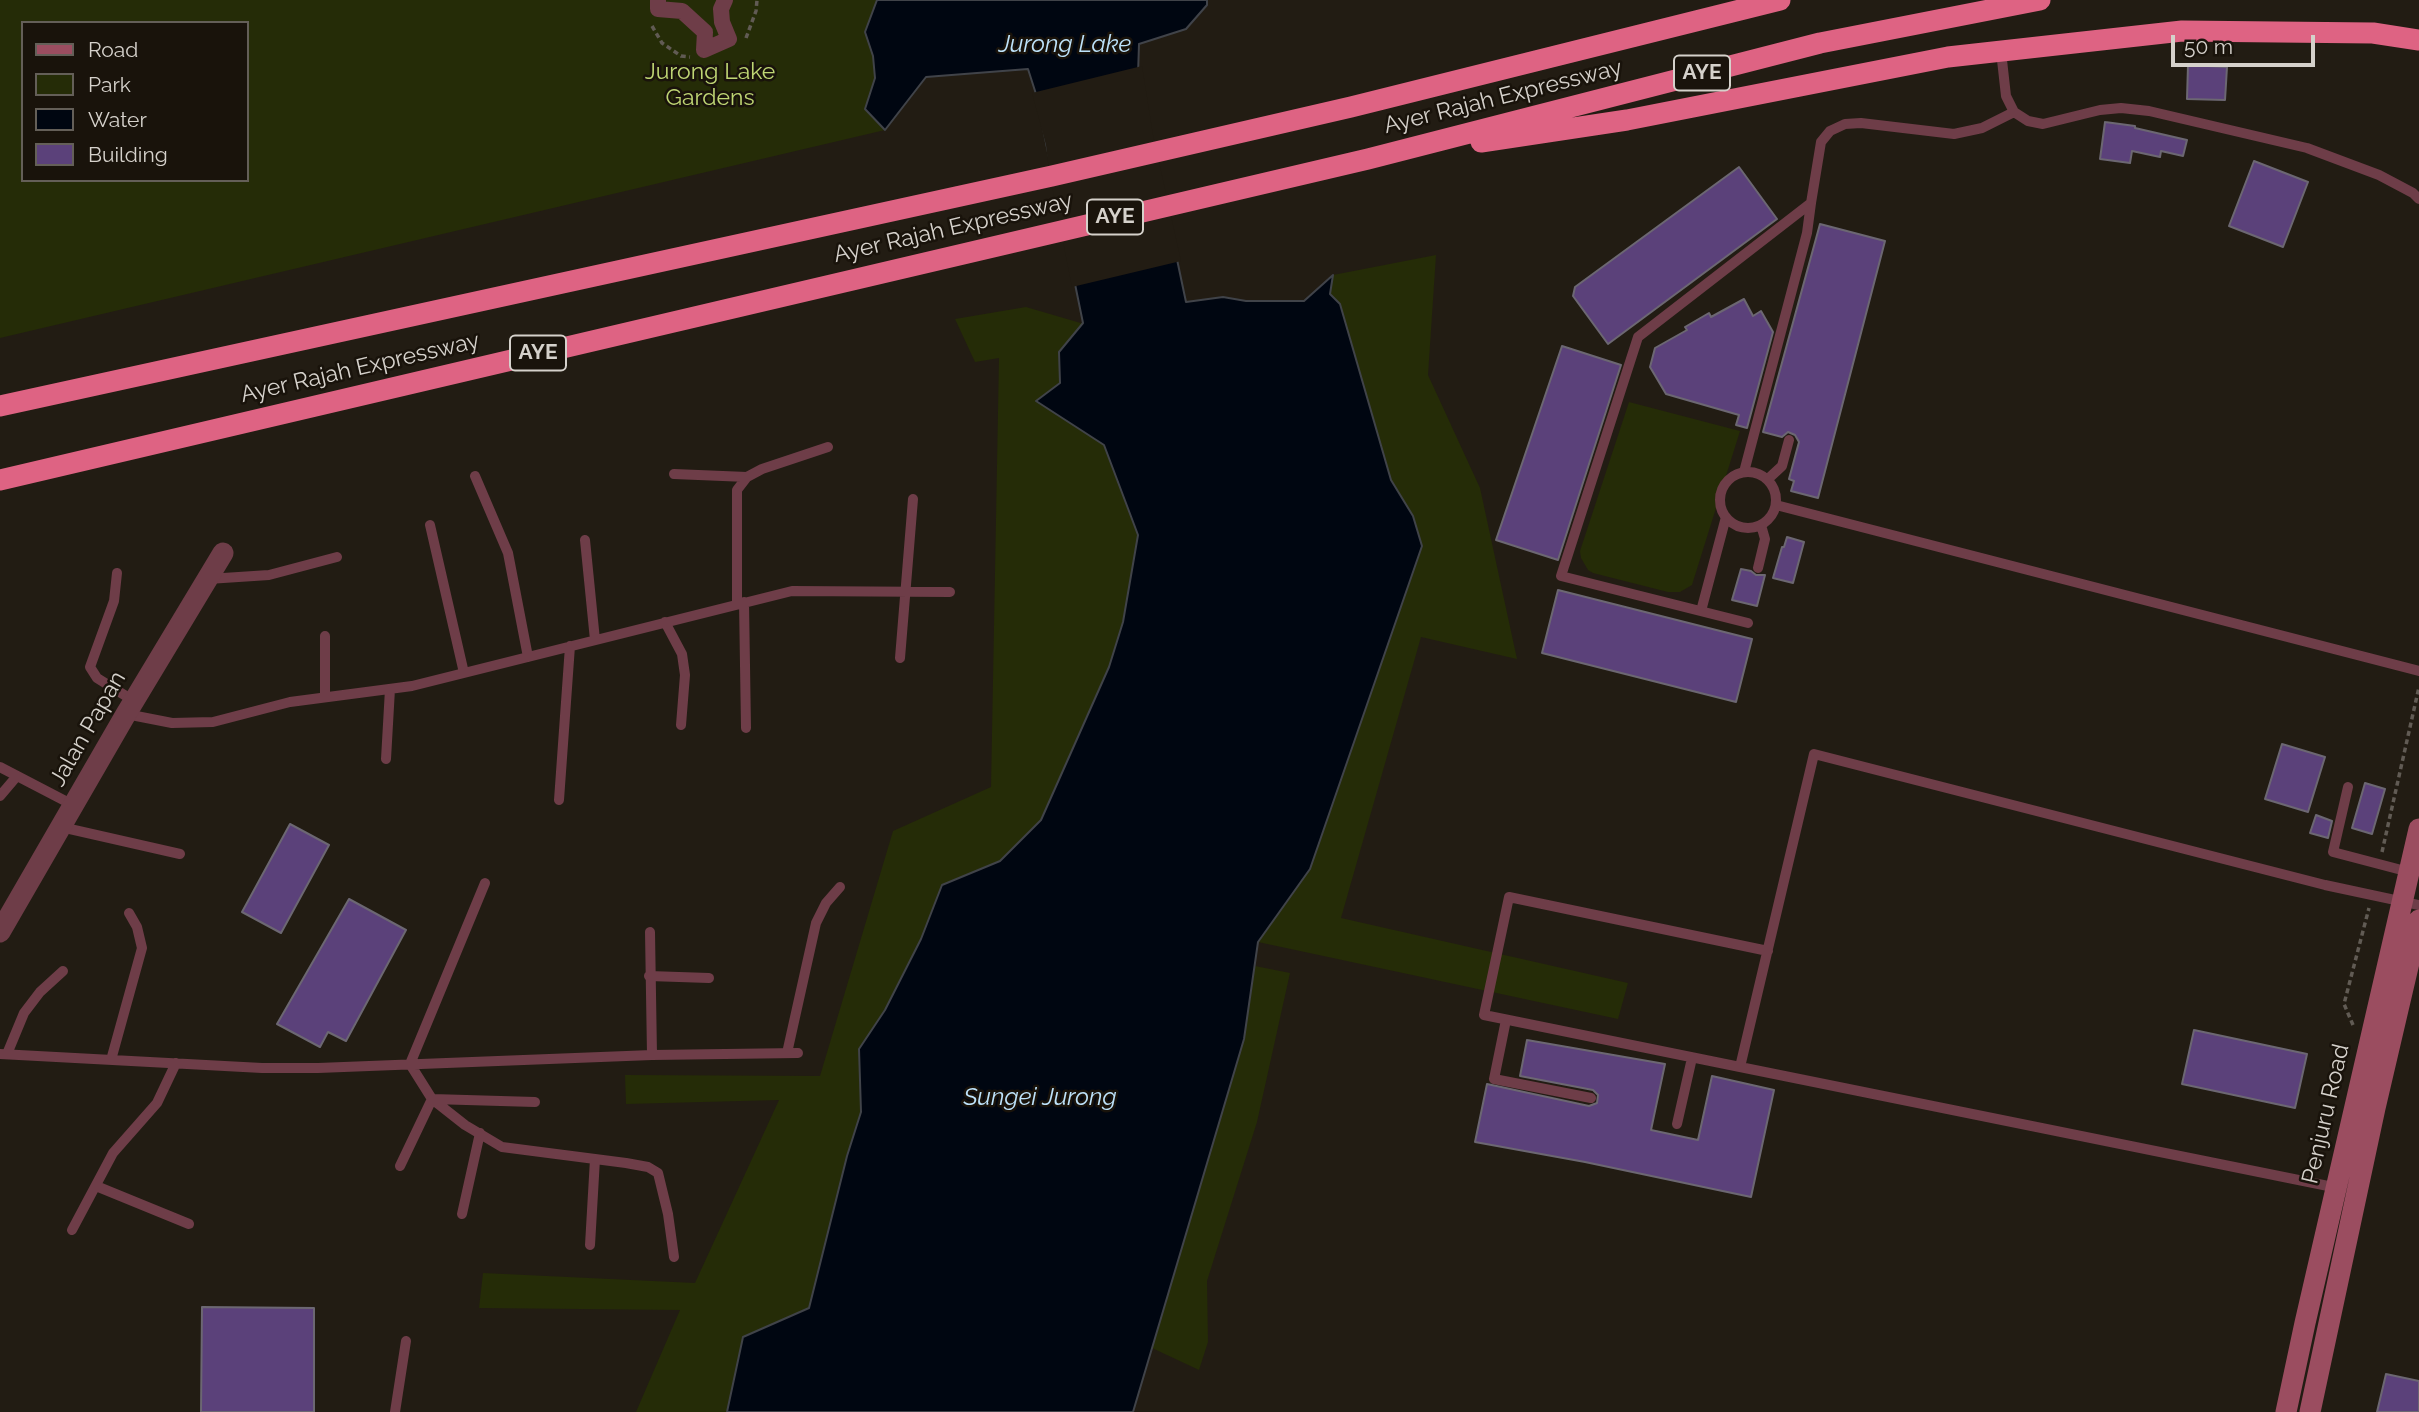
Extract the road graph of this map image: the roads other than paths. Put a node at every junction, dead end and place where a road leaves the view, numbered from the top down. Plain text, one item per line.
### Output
1 (658, 0) edge
2 (725, 0) edge
3 (1780, 0) edge
4 (2040, 0) edge
5 (2419, 40) edge
6 (2001, 51) junction
7 (2014, 111) junction
8 (1368, 159) junction
9 (2419, 199) edge
10 (1811, 203) junction
11 (0, 406) edge
12 (1789, 440) dead end
13 (828, 447) dead end
14 (1744, 472) junction
15 (674, 474) dead end
16 (475, 476) dead end
17 (747, 477) junction
18 (1768, 479) junction
19 (0, 480) edge
20 (913, 499) dead end
21 (1776, 505) junction
22 (1726, 517) junction
23 (429, 525) dead end
24 (1761, 525) junction
25 (585, 540) dead end
26 (223, 553) dead end
27 (337, 556) dead end
28 (1758, 568) dead end
29 (117, 573) dead end
30 (208, 579) junction
31 (906, 592) junction
32 (950, 592) dead end
33 (740, 602) junction
34 (1701, 611) junction
35 (665, 622) junction
36 (1748, 623) dead end
37 (325, 636) dead end
38 (595, 640) junction
39 (570, 646) junction
40 (528, 657) junction
41 (900, 658) dead end
42 (2419, 671) edge
43 (464, 673) junction
44 (390, 689) junction
45 (325, 696) junction
46 (130, 707) junction
47 (681, 725) dead end
48 (746, 728) dead end
49 (386, 759) dead end
50 (0, 767) edge
51 (17, 776) junction
52 (2348, 787) dead end
53 (0, 796) edge
54 (559, 800) dead end
55 (73, 805) junction
56 (61, 827) junction
57 (2419, 829) edge
58 (180, 854) dead end
59 (2414, 874) edge
60 (485, 883) dead end
61 (840, 887) dead end
62 (2411, 903) edge
63 (129, 913) dead end
64 (2419, 920) edge
65 (0, 932) edge
66 (650, 932) dead end
67 (2402, 949) junction
68 (1768, 951) junction
69 (63, 971) dead end
70 (649, 976) junction
71 (709, 978) dead end
72 (1506, 1020) junction
73 (4, 1054) edge
74 (652, 1055) junction
75 (1692, 1058) junction
76 (110, 1060) junction
77 (176, 1063) junction
78 (410, 1064) junction
79 (1740, 1067) junction
80 (1591, 1098) dead end
81 (432, 1100) junction
82 (534, 1102) dead end
83 (1677, 1124) dead end
84 (480, 1133) junction
85 (2354, 1158) junction
86 (595, 1159) junction
87 (400, 1166) dead end
88 (2337, 1183) junction
89 (96, 1186) junction
90 (2358, 1191) junction
91 (462, 1214) dead end
92 (189, 1224) dead end
93 (72, 1230) dead end
94 (590, 1245) dead end
95 (674, 1258) dead end
96 (406, 1341) dead end
97 (395, 1412) edge
98 (2286, 1412) edge
99 (2310, 1412) edge

1 - 2 street
3 - 11 highway, Ayer Rajah Expressway / AYE
4 - 8 highway, Ayer Rajah Expressway / AYE
5 - 6 highway
6 - 7 lane
6 - 8 highway
7 - 9 lane
7 - 10 lane
8 - 19 highway, Ayer Rajah Expressway / AYE
10 - 14 lane
10 - 34 lane
12 - 18 lane
13 - 17 lane
14 - 18 lane
14 - 22 lane
15 - 17 lane
16 - 40 lane
17 - 33 lane
18 - 21 lane
20 - 31 lane
21 - 24 lane
21 - 42 lane
22 - 24 lane
22 - 34 lane
23 - 43 lane
24 - 28 lane
25 - 38 lane
26 - 30 street, Jalan Papan
27 - 30 lane
29 - 46 lane
30 - 46 street, Jalan Papan
31 - 32 lane
31 - 33 lane
31 - 41 lane
33 - 35 lane
33 - 48 lane
34 - 36 lane
35 - 38 lane
35 - 47 lane
37 - 45 lane
38 - 39 lane
39 - 40 lane
39 - 54 lane
40 - 43 lane
43 - 44 lane
44 - 45 lane
44 - 49 lane
45 - 46 lane
46 - 55 street, Jalan Papan
50 - 51 lane
51 - 53 lane
51 - 55 lane
52 - 59 lane
55 - 56 street, Jalan Papan
56 - 58 lane
56 - 65 street, Jalan Papan
57 - 59 main road, Penjuru Road
59 - 62 main road, Penjuru Road
60 - 78 lane
61 - 74 lane
62 - 67 main road, Penjuru Road
62 - 68 lane
63 - 76 lane
64 - 67 main road, Penjuru Road
66 - 70 lane
67 - 85 main road, Penjuru Road
68 - 72 lane
68 - 79 lane
69 - 73 lane
70 - 71 lane
70 - 74 lane
72 - 75 lane
72 - 80 lane
73 - 76 lane
74 - 78 lane
75 - 79 lane
75 - 83 lane
76 - 77 lane
77 - 78 lane
77 - 89 lane
78 - 81 lane
79 - 88 lane
81 - 82 lane
81 - 84 lane
81 - 87 lane
84 - 86 lane
84 - 91 lane
85 - 88 main road, Penjuru Road
85 - 90 main road, Penjuru Road
86 - 94 lane
86 - 95 lane
88 - 90 lane
88 - 98 main road, Penjuru Road
89 - 92 lane
89 - 93 lane
90 - 99 main road, Penjuru Road
96 - 97 lane

